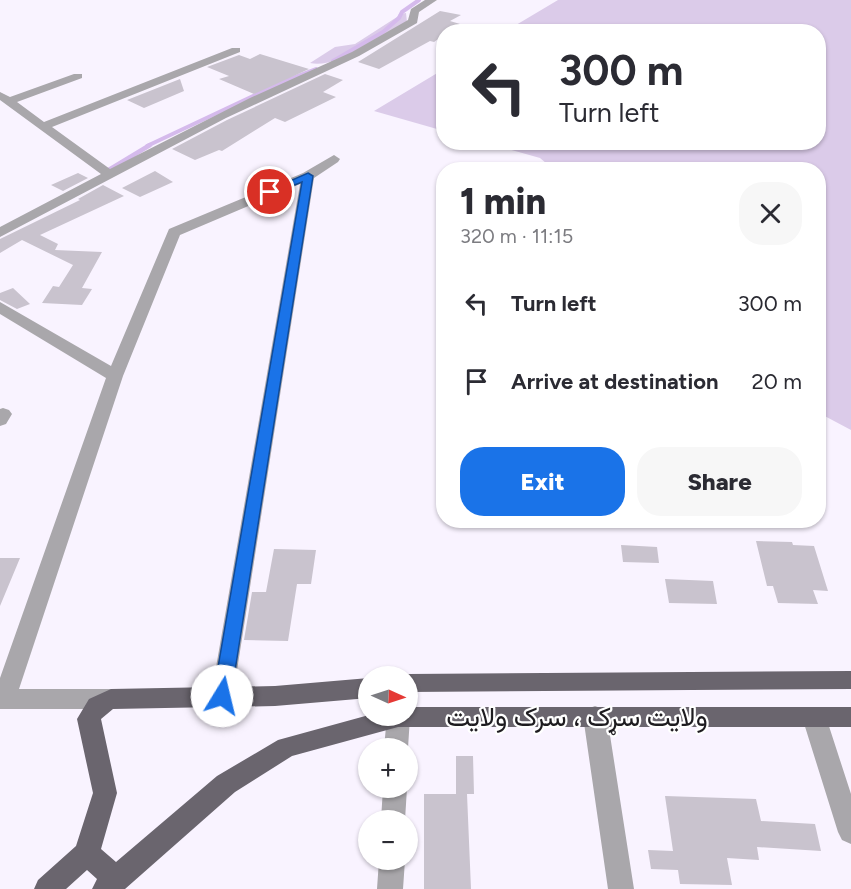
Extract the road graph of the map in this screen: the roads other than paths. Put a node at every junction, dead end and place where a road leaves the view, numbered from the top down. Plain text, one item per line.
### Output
1 (432, 0) edge
2 (236, 50) dead end
3 (78, 76) dead end
4 (4, 98) edge
5 (44, 126) junction
6 (334, 159) dead end
7 (111, 175) junction
8 (308, 176) junction
9 (0, 233) edge
10 (0, 307) edge
11 (115, 376) junction
12 (7, 668) edge
13 (851, 680) edge
14 (418, 683) edge
15 (358, 688) edge
16 (222, 696) junction
17 (2, 699) edge
18 (111, 699) junction
19 (595, 716) junction
20 (418, 717) edge
21 (813, 717) junction
22 (851, 717) edge
23 (364, 726) edge
24 (851, 832) edge
25 (87, 853) junction
26 (391, 870) edge
27 (111, 884) edge
28 (47, 889) edge
29 (390, 889) edge
30 (621, 889) edge

1 - 7 street
2 - 5 street
3 - 4 street
4 - 5 street
5 - 7 street
6 - 8 street
7 - 9 street
8 - 11 street
8 - 16 street
10 - 11 street
11 - 12 street
12 - 17 street
13 - 14 main road, ولایت سړک ، سرک ولایت
15 - 16 main road
16 - 18 main road
17 - 18 street
18 - 25 main road
19 - 20 main road, ولایت سړک ، سرک ولایت
19 - 21 main road, ولایت سړک ، سرک ولایت
19 - 30 street
21 - 22 main road, ولایت سړک ، سرک ولایت
21 - 24 street
23 - 27 main road, ولایت سړک ، سرک ولایت
25 - 27 main road
25 - 28 main road
26 - 29 street

